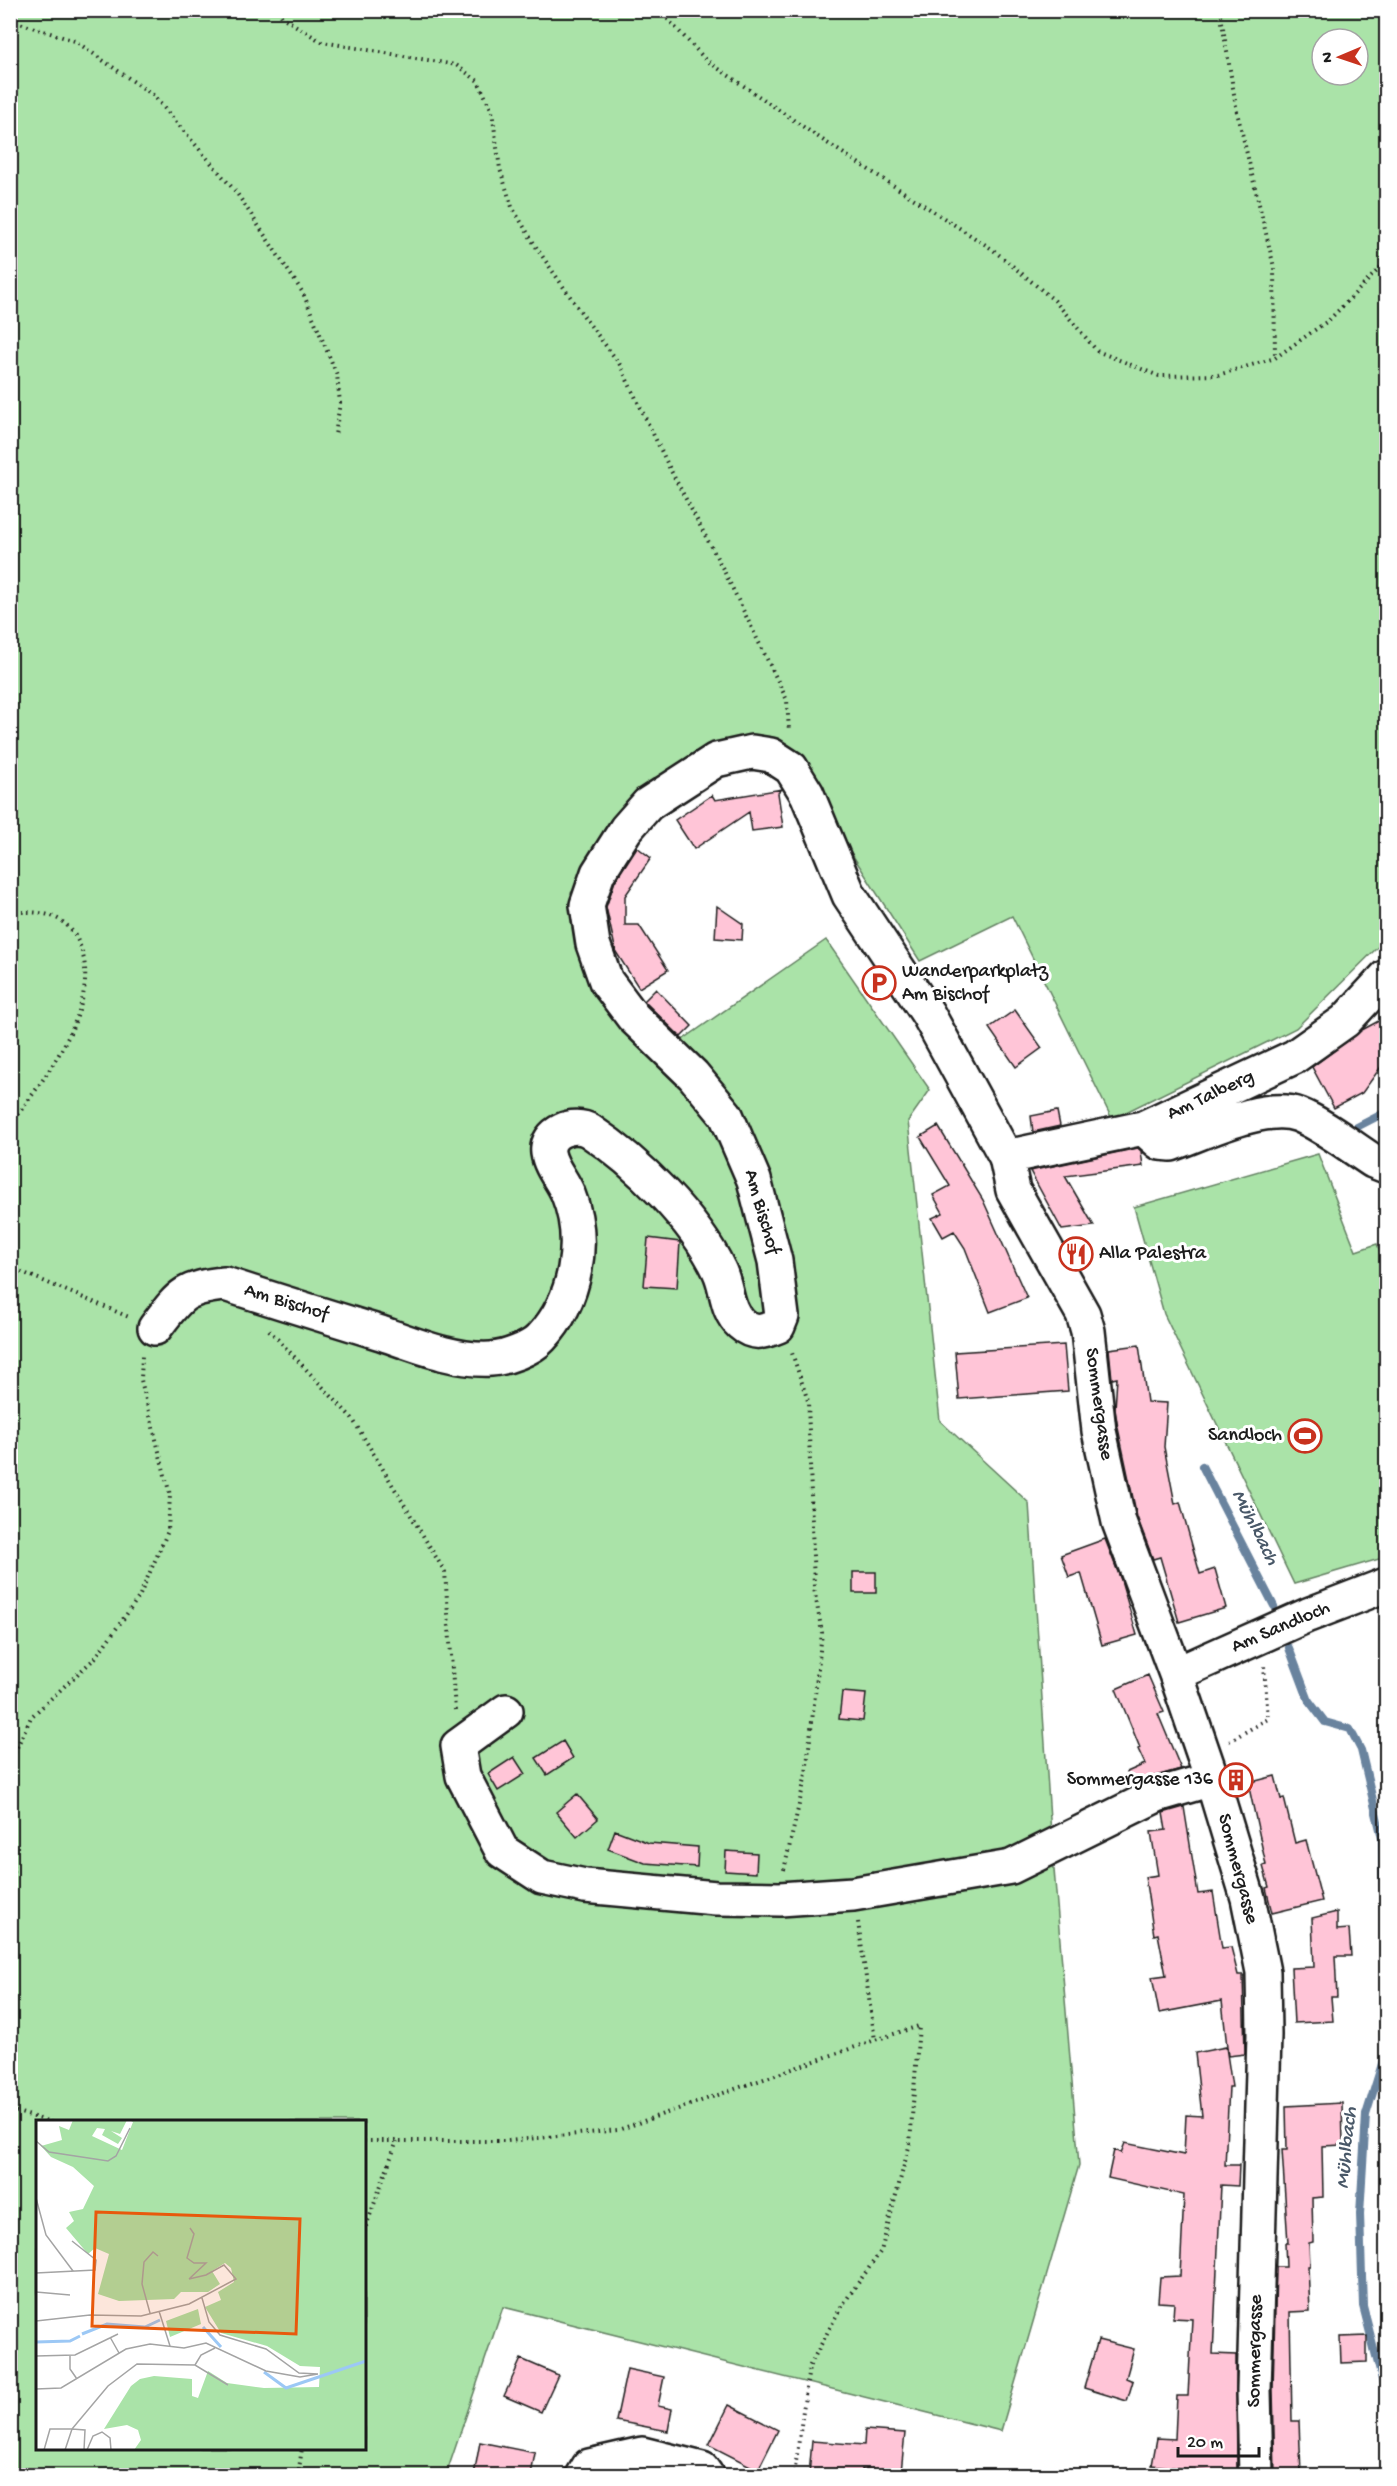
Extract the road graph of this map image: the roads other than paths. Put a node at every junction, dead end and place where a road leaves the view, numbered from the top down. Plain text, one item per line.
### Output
1 (1386, 977) edge
2 (1143, 1128) junction
3 (1006, 1157) junction
4 (1386, 1166) edge
5 (155, 1328) road end
6 (1386, 1585) edge
7 (1176, 1674) junction
8 (506, 1711) dead end
9 (1208, 1767) junction
10 (583, 2475) edge
11 (707, 2475) edge
12 (1256, 2475) edge

1 - 2 street, Am Talberg
2 - 3 street, Am Talberg
2 - 4 street
3 - 5 street, Am Bischof
3 - 7 street, Sommergasse
6 - 7 street, Am Sandloch
7 - 9 street, Sommergasse
8 - 9 street
9 - 12 street, Sommergasse
10 - 11 street

